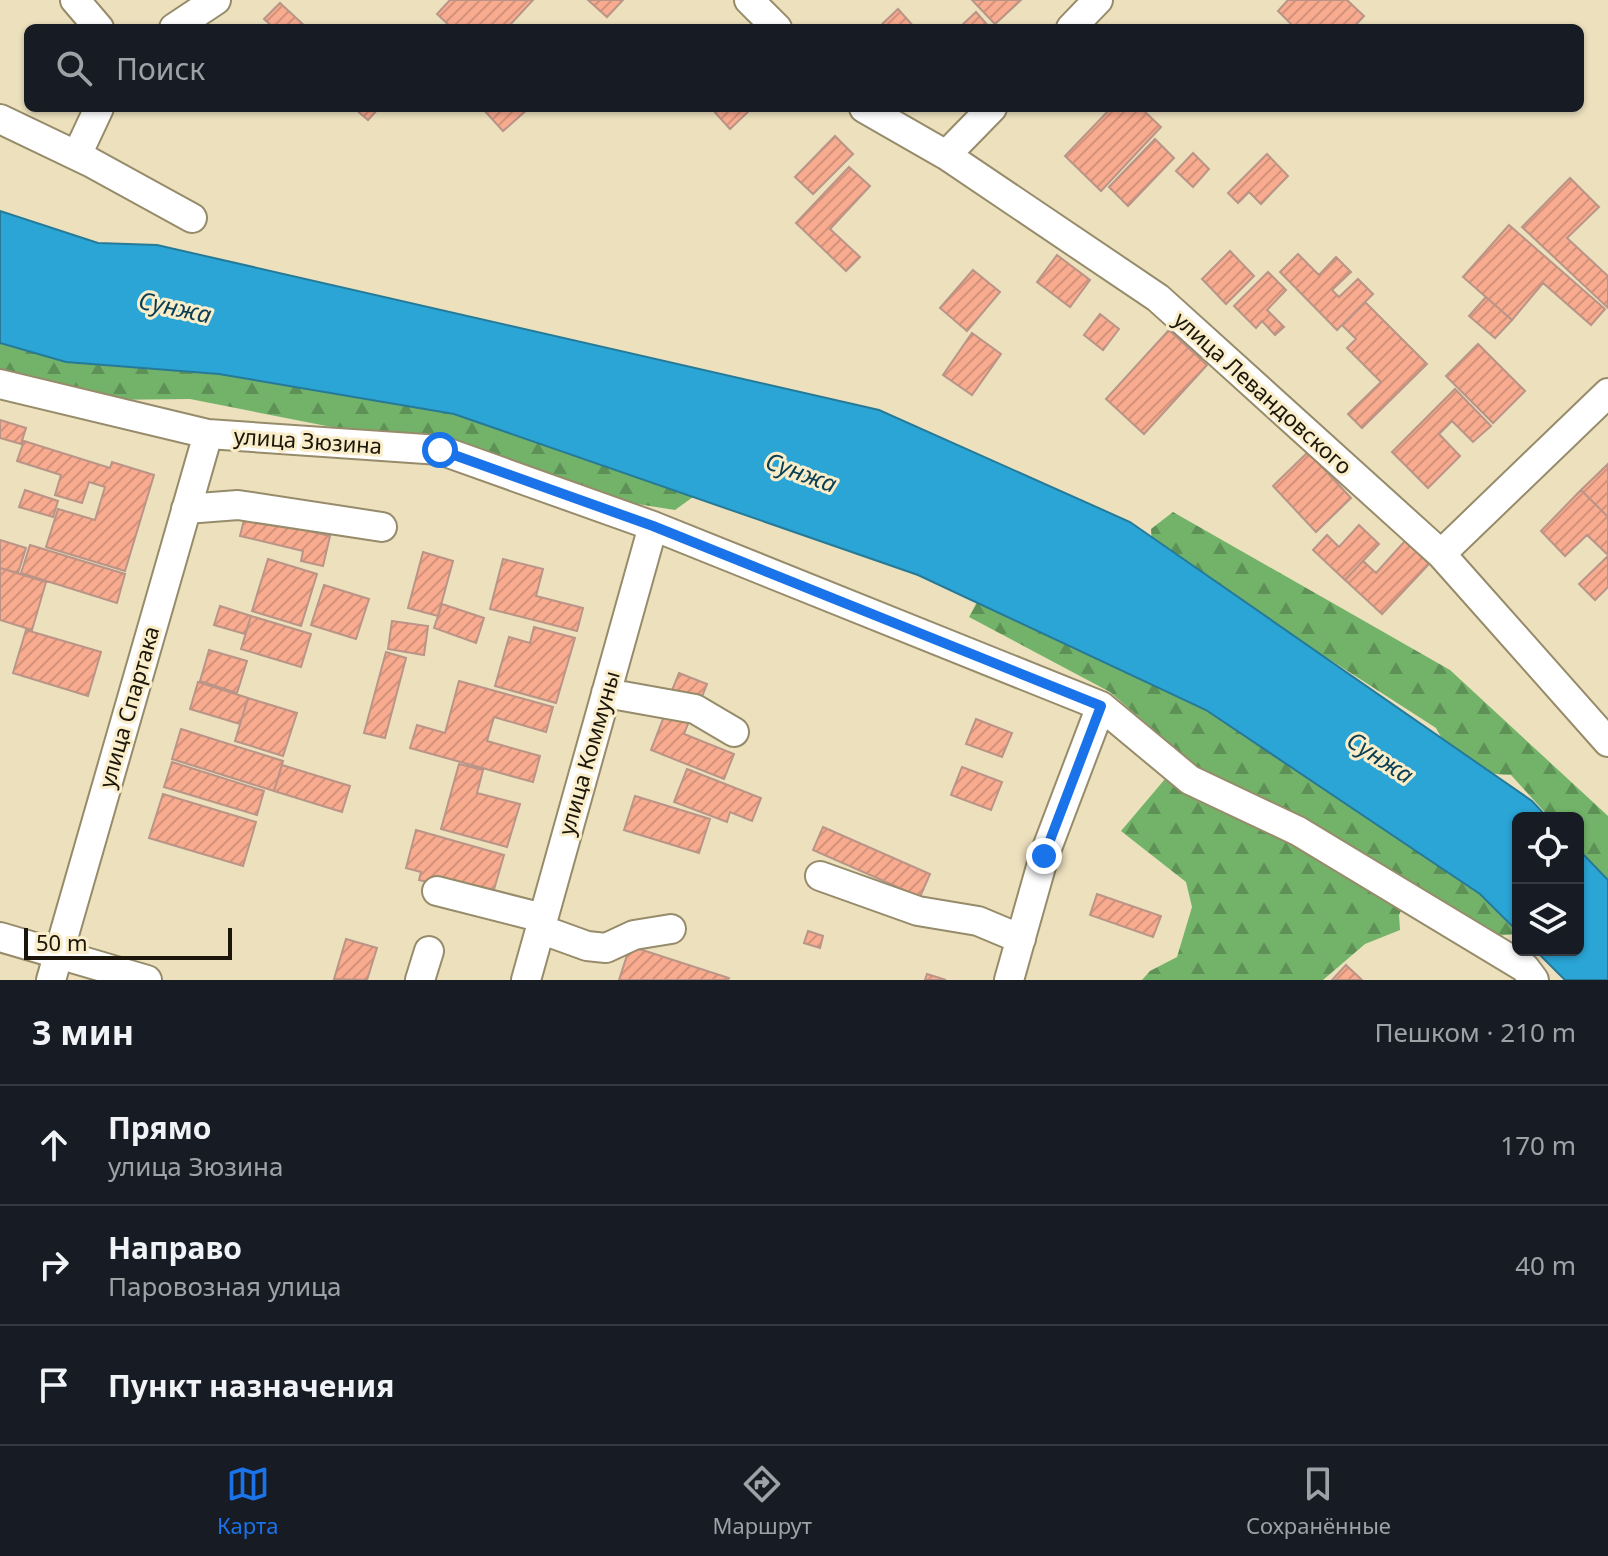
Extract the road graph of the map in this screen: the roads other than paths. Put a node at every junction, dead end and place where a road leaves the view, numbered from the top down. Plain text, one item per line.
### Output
1 (75, 0) edge
2 (216, 0) edge
3 (749, 0) edge
4 (1098, 0) edge
5 (96, 24) edge
6 (180, 24) edge
7 (773, 24) edge
8 (1075, 24) edge
9 (97, 112) edge
10 (871, 112) edge
11 (988, 112) edge
12 (0, 119) edge
13 (77, 155) junction
14 (946, 155) junction
15 (192, 218) dead end
16 (0, 384) edge
17 (1608, 393) edge
18 (208, 434) junction
19 (186, 509) junction
20 (653, 526) junction
21 (382, 527) dead end
22 (1441, 554) junction
23 (606, 693) junction
24 (1101, 706) junction
25 (734, 732) dead end
26 (1608, 742) edge
27 (820, 876) dead end
28 (437, 891) dead end
29 (541, 924) junction
30 (671, 929) dead end
31 (0, 937) edge
32 (1021, 939) junction
33 (429, 951) dead end
34 (54, 967) edge
35 (147, 980) edge
36 (420, 980) edge
37 (526, 980) edge
38 (1009, 980) edge
39 (1534, 980) edge

1 - 5 street
2 - 6 street
3 - 7 street
4 - 8 street
9 - 13 street
10 - 14 street, улица Левандовского
11 - 14 street
12 - 13 street
13 - 15 street
14 - 22 street, улица Левандовского
16 - 18 street, улица Зюзина
17 - 22 street
18 - 19 street, улица Спартака
18 - 20 street, улица Зюзина
19 - 21 street
19 - 34 street, улица Спартака
20 - 23 street, улица Коммуны
20 - 24 street, улица Зюзина
22 - 26 street, улица Левандовского
23 - 25 street
23 - 29 street, улица Коммуны
24 - 32 street
24 - 39 street, улица Зюзина
27 - 32 street
28 - 29 street
29 - 30 street
29 - 37 street, улица Коммуны
31 - 34 street
32 - 38 street
33 - 36 street
34 - 35 street

